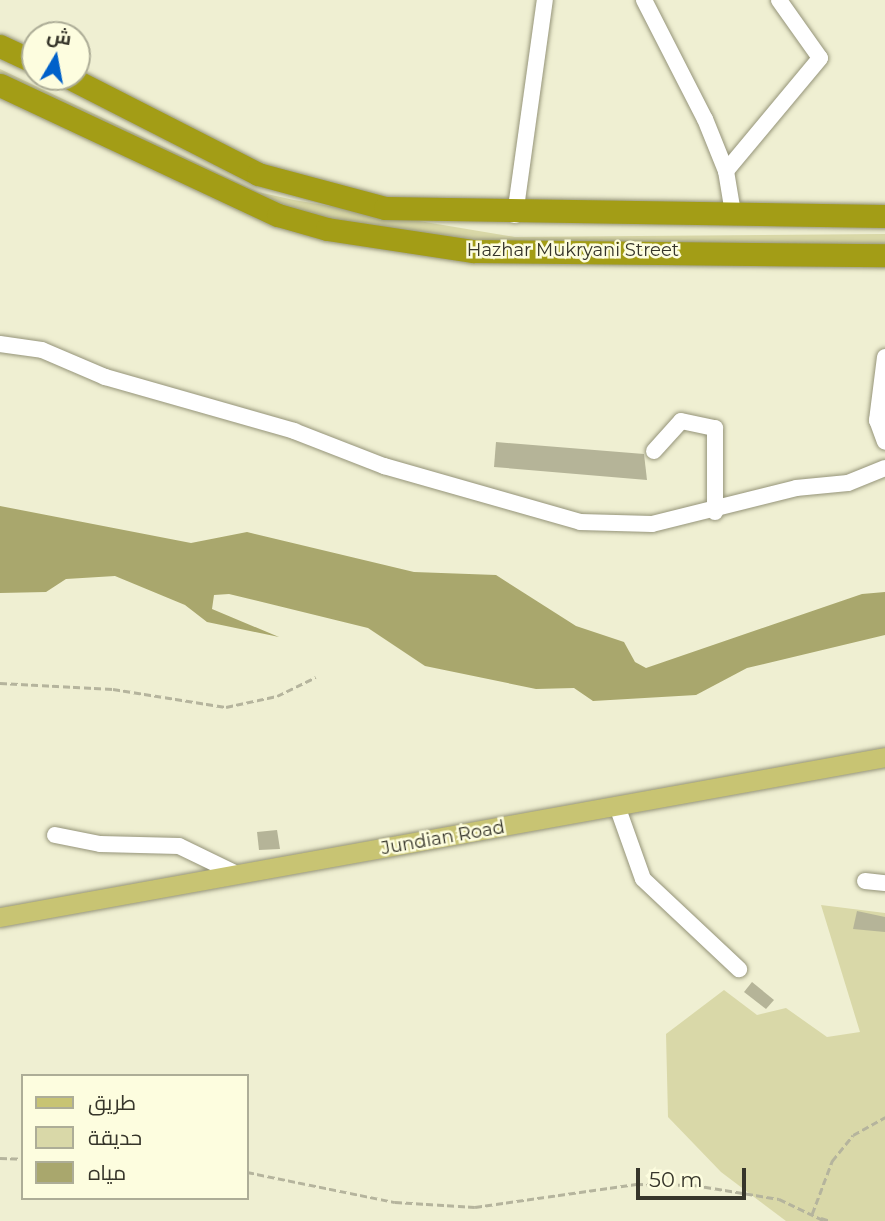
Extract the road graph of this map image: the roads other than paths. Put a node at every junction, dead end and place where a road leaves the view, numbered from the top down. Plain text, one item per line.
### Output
1 (545, 0) edge
2 (644, 0) edge
3 (779, 0) edge
4 (0, 46) edge
5 (21, 56) edge
6 (0, 85) edge
7 (91, 89) edge
8 (726, 171) junction
9 (733, 213) junction
10 (515, 215) junction
11 (885, 216) edge
12 (885, 255) edge
13 (0, 344) edge
14 (885, 357) edge
15 (885, 442) edge
16 (654, 451) dead end
17 (885, 468) edge
18 (715, 512) junction
19 (885, 757) edge
20 (617, 806) junction
21 (55, 835) dead end
22 (237, 874) junction
23 (865, 881) dead end
24 (885, 883) edge
25 (0, 917) edge
26 (739, 969) dead end

1 - 10 street
2 - 8 street
3 - 8 street
4 - 5 highway
6 - 12 highway, Hazhar Mukryani Street
7 - 10 highway, Hazhar Mukryani Street
8 - 9 street
9 - 10 highway, Hazhar Mukryani Street
9 - 11 highway, Hazhar Mukryani Street
13 - 18 street
14 - 15 street
16 - 18 street
17 - 18 street
19 - 20 main road, Jundian Road
20 - 22 main road, Jundian Road
20 - 26 street
21 - 22 street
22 - 25 main road, Jundian Road
23 - 24 street

